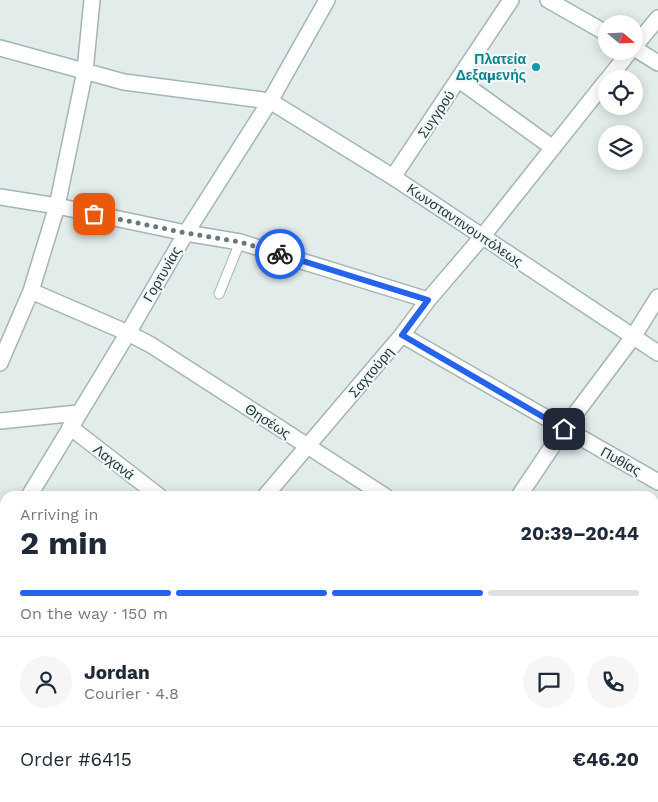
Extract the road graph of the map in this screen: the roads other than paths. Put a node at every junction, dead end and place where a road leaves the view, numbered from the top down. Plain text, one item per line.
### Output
1 (92, 0) edge
2 (327, 0) edge
3 (511, 0) edge
4 (548, 0) edge
5 (658, 18) edge
6 (598, 28) edge
7 (643, 37) edge
8 (0, 48) edge
9 (643, 54) edge
10 (623, 60) edge
11 (658, 63) edge
12 (615, 70) edge
13 (85, 71) junction
14 (459, 80) junction
15 (598, 91) edge
16 (270, 101) junction
17 (553, 148) junction
18 (393, 177) junction
19 (0, 197) edge
20 (57, 206) junction
21 (186, 233) junction
22 (482, 237) junction
23 (240, 242) junction
24 (30, 291) junction
25 (219, 294) dead end
26 (658, 297) edge
27 (428, 300) junction
28 (128, 333) junction
29 (402, 335) junction
30 (633, 337) junction
31 (658, 353) edge
32 (0, 363) edge
33 (78, 413) junction
34 (0, 421) edge
35 (70, 427) junction
36 (564, 429) junction
37 (307, 447) junction
38 (658, 482) edge
39 (32, 491) edge
40 (153, 491) edge
41 (269, 491) edge
42 (377, 491) edge
43 (522, 491) edge

1 - 13 street
2 - 16 street, Γορτυνίας
3 - 14 street, Συγγρού
4 - 6 street
5 - 7 street
8 - 13 street
9 - 11 street
10 - 12 street, Σαχτούρη
13 - 16 street
13 - 20 street
14 - 17 street
14 - 18 street, Συγγρού
15 - 17 street, Σαχτούρη
16 - 18 street, Κωνσταντινουπόλεως
16 - 21 street, Γορτυνίας
17 - 22 street, Σαχτούρη
18 - 22 street, Κωνσταντινουπόλεως
19 - 20 street
20 - 21 street
20 - 24 street
21 - 23 street
21 - 28 street, Γορτυνίας
22 - 27 street, Σαχτούρη
22 - 30 street, Κωνσταντινουπόλεως
23 - 25 lane
23 - 27 street
24 - 28 street, Θησέως
24 - 32 street
26 - 30 street
27 - 29 street, Σαχτούρη
28 - 33 street, Γορτυνίας
28 - 37 street, Θησέως
29 - 36 street, Πυθίας
29 - 37 street, Σαχτούρη
30 - 31 street, Κωνσταντινουπόλεως
30 - 36 street
33 - 34 street
33 - 35 street, Γορτυνίας
35 - 39 street, Γορτυνίας
35 - 40 street, Λαχανά
36 - 38 street, Πυθίας
36 - 43 street
37 - 41 street, Σαχτούρη
37 - 42 street, Θησέως

